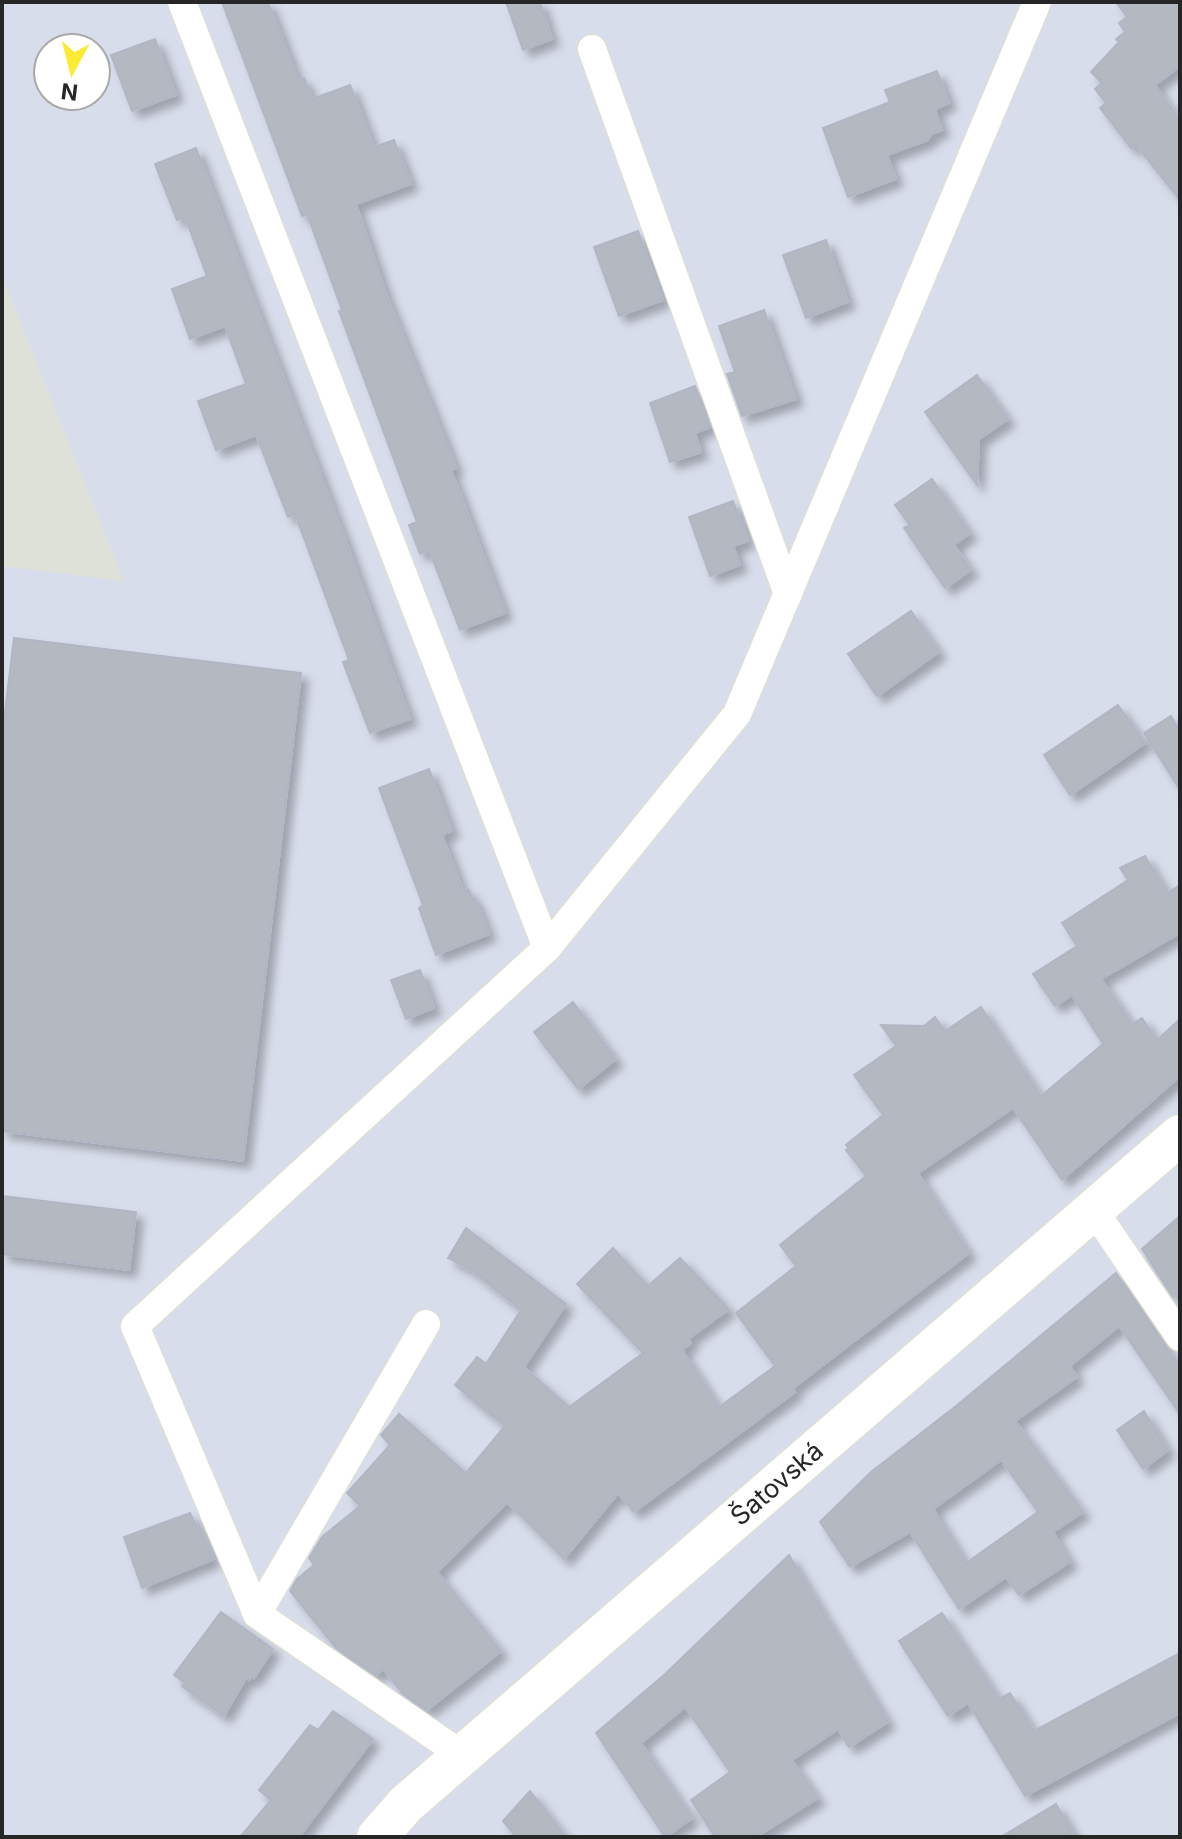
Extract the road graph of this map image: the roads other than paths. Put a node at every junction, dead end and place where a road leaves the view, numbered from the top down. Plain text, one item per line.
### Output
1 (182, 2) edge
2 (1037, 2) edge
3 (592, 49) dead end
4 (788, 594) junction
5 (547, 948) junction
6 (1180, 1135) edge
7 (1093, 1209) junction
8 (426, 1324) dead end
9 (1180, 1337) edge
10 (257, 1614) junction
11 (462, 1755) junction
12 (377, 1837) edge

1 - 5 street
2 - 4 street
3 - 4 street
4 - 5 street
5 - 10 street
6 - 7 main road, Šatovská
7 - 9 street
7 - 11 main road, Šatovská
8 - 10 street
10 - 11 street
11 - 12 main road, Šatovská

